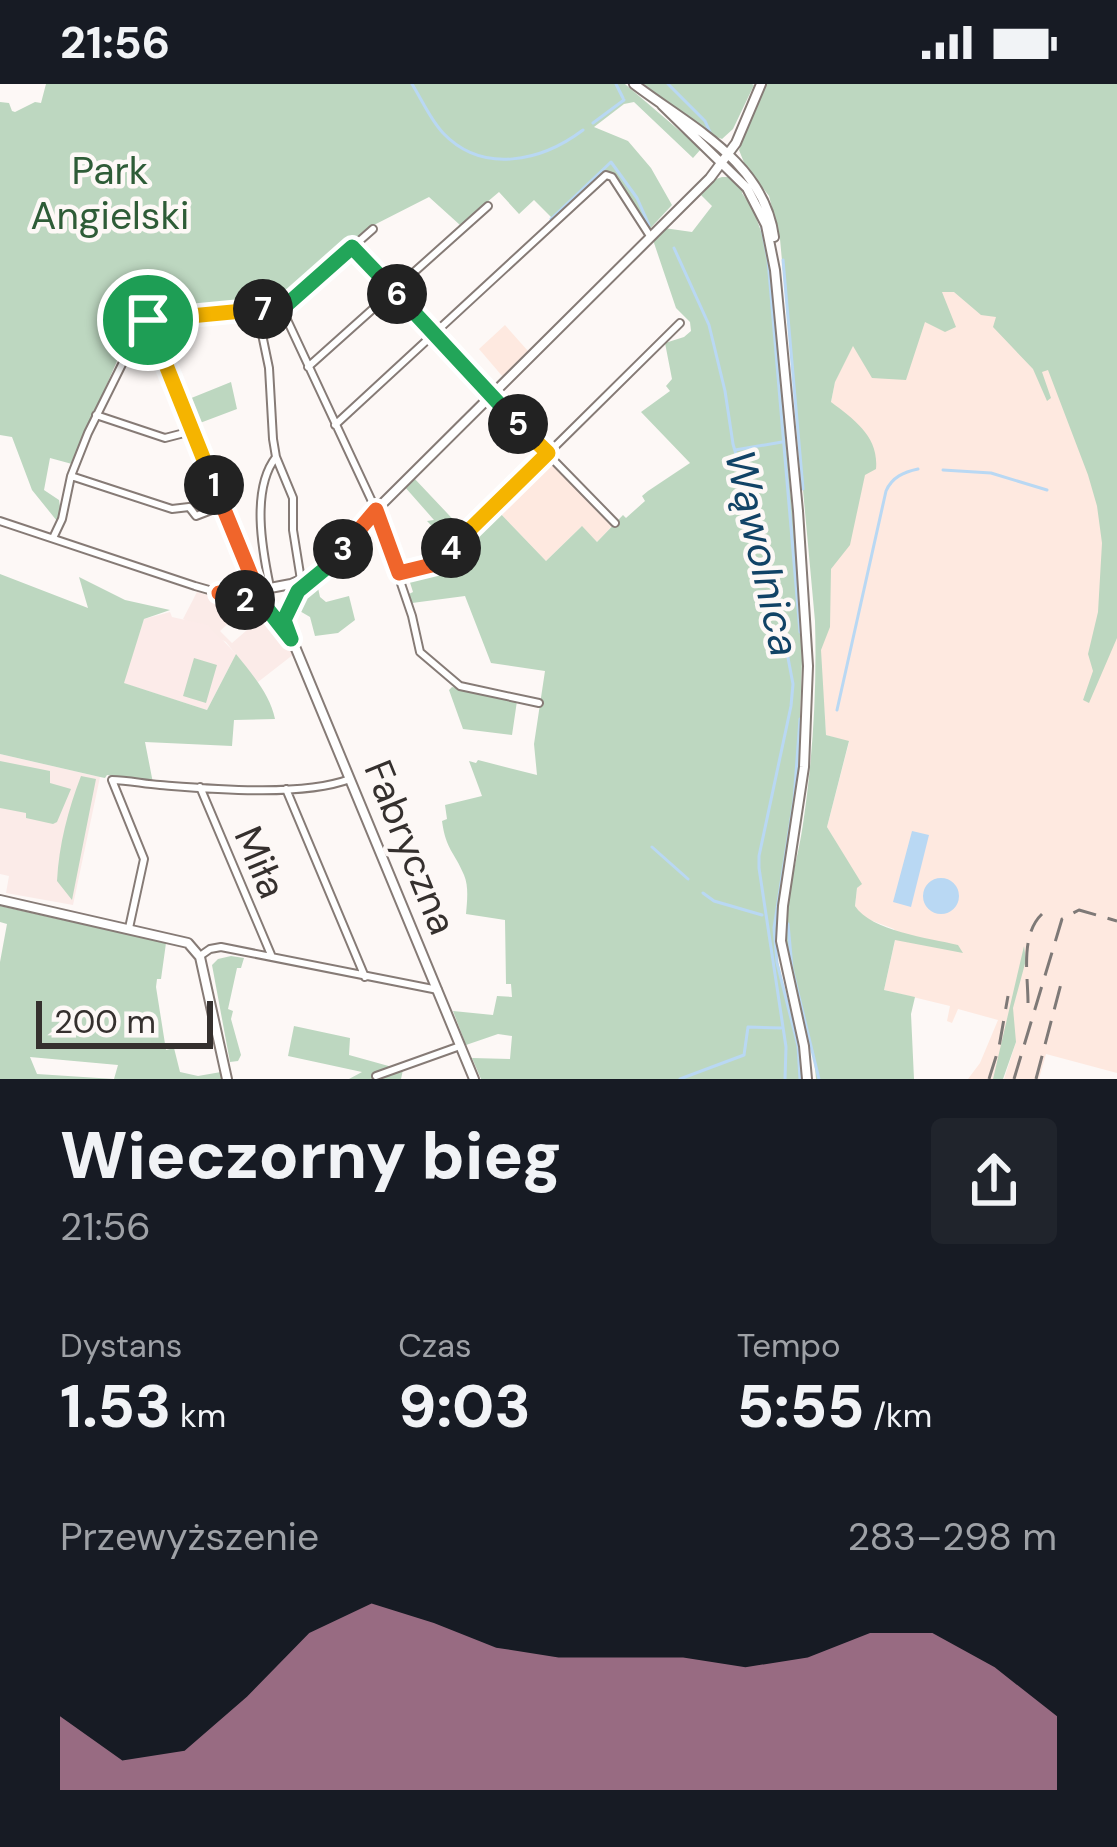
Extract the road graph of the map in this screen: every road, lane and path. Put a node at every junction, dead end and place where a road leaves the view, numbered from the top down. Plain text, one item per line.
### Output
1 (634, 84) edge
2 (761, 84) edge
3 (749, 111) junction
4 (736, 143) junction
5 (723, 156) junction
6 (740, 173) junction
7 (710, 178) junction
8 (699, 187) junction
9 (488, 206) dead end
10 (373, 229) dead end
11 (650, 237) junction
12 (352, 247) junction
13 (394, 290) junction
14 (282, 309) junction
15 (256, 310) junction
16 (148, 320) junction
17 (680, 323) dead end
18 (434, 335) junction
19 (308, 367) junction
20 (490, 396) junction
21 (96, 416) junction
22 (335, 425) junction
23 (192, 431) junction
24 (548, 453) junction
25 (276, 457) junction
26 (71, 476) junction
27 (222, 506) junction
28 (376, 510) junction
29 (0, 521) edge
30 (615, 523) dead end
31 (53, 538) junction
32 (399, 573) junction
33 (302, 583) junction
34 (283, 584) junction
35 (270, 588) junction
36 (257, 590) junction
37 (219, 593) junction
38 (295, 599) junction
39 (267, 610) junction
40 (289, 613) junction
41 (291, 639) junction
42 (539, 703) dead end
43 (350, 779) junction
44 (200, 787) junction
45 (286, 789) junction
46 (0, 900) edge
47 (129, 928) junction
48 (200, 956) junction
49 (272, 957) junction
50 (364, 977) junction
51 (437, 990) junction
52 (460, 1046) junction
53 (376, 1076) edge
54 (227, 1079) edge
55 (474, 1079) edge
56 (807, 1079) edge

1 - 5 street
2 - 3 street
3 - 4 street
3 - 5 street
4 - 5 street
4 - 6 street
5 - 6 street
5 - 7 street
5 - 8 street
6 - 7 street
6 - 56 street
7 - 8 street
8 - 11 street
9 - 13 street
10 - 12 street
11 - 18 street
11 - 20 street
12 - 13 street
12 - 14 street
13 - 18 street
13 - 19 street
14 - 15 street
14 - 19 street
15 - 16 street
15 - 25 street
16 - 21 street
16 - 23 street
17 - 24 street
18 - 20 street
18 - 22 street
19 - 22 street
20 - 24 street
20 - 28 street
21 - 23 street
21 - 26 street
22 - 28 street
23 - 27 street
24 - 30 street
24 - 32 street
25 - 33 street
25 - 35 street
26 - 27 street
26 - 31 street
27 - 36 street
28 - 32 street
28 - 33 street
29 - 31 street
31 - 37 street
32 - 42 street
33 - 34 street
33 - 38 street
34 - 35 street
34 - 38 street
35 - 36 street
35 - 39 street
36 - 37 street
37 - 39 street
38 - 40 street
39 - 40 street
39 - 41 street, Fabryczna
40 - 41 street, Fabryczna
41 - 43 street, Fabryczna
43 - 45 street
43 - 51 street, Fabryczna
44 - 45 street
44 - 47 street
44 - 49 street, Miła
45 - 50 street
46 - 47 street
47 - 48 street
48 - 49 street
48 - 54 street
49 - 50 street
50 - 51 street
51 - 52 street, Fabryczna
52 - 53 street
52 - 55 street, Fabryczna

